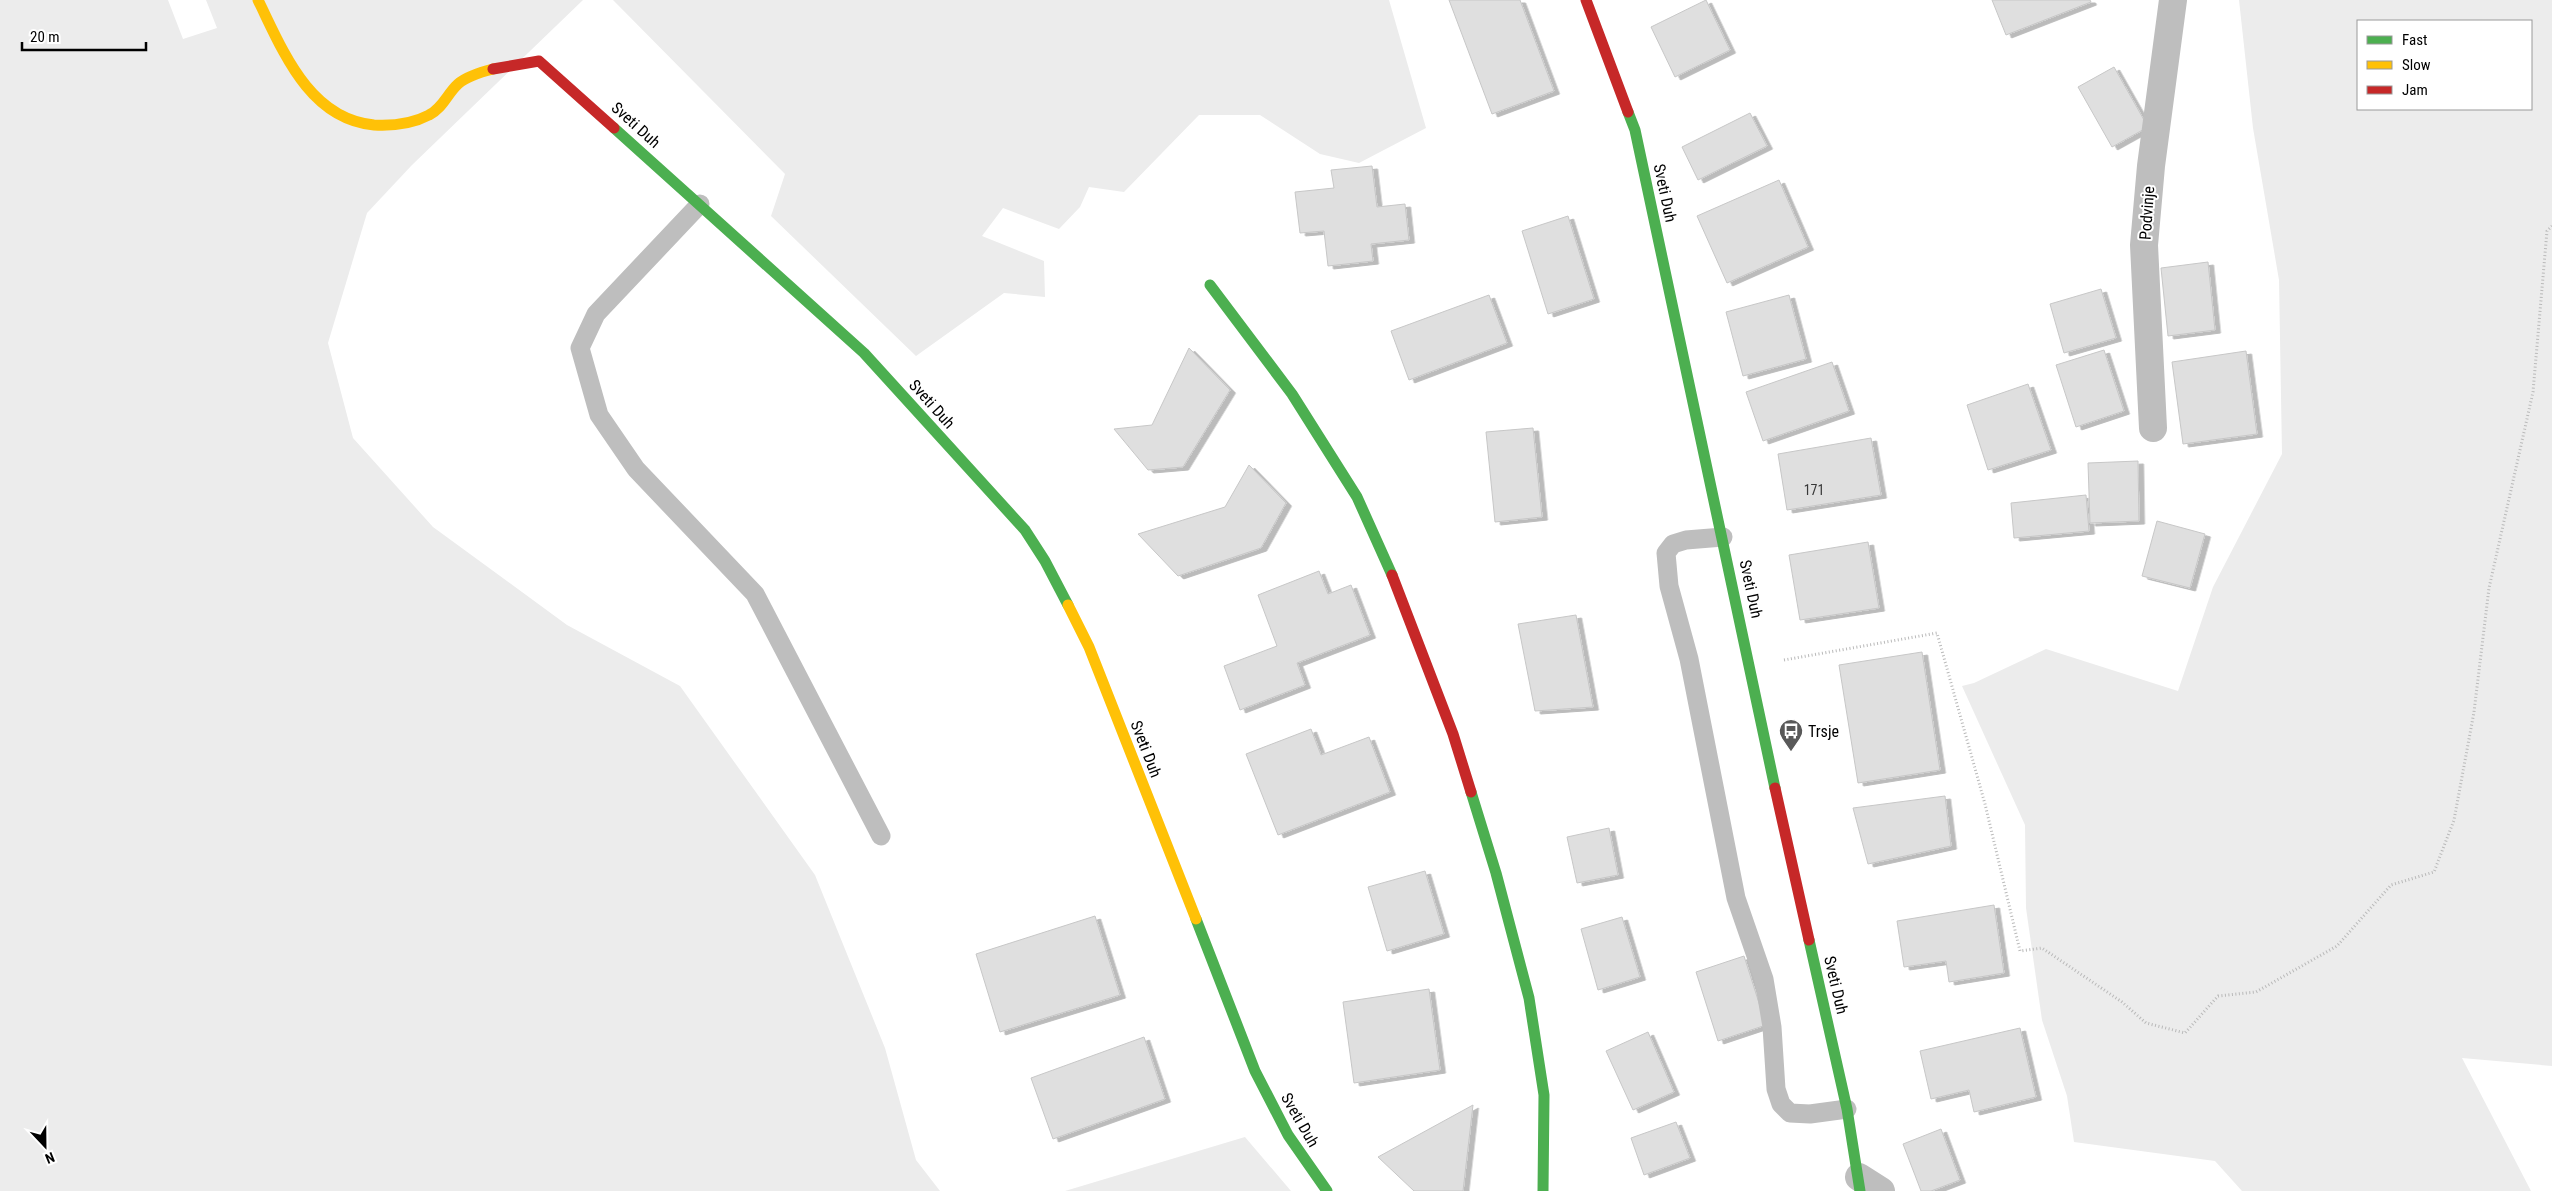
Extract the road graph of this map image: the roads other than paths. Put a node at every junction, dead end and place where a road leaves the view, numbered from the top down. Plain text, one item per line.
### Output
1 (258, 0) edge
2 (1586, 0) edge
3 (2173, 0) edge
4 (700, 204) junction
5 (1210, 285) dead end
6 (2153, 428) dead end
7 (1723, 537) junction
8 (881, 836) dead end
9 (1847, 1109) junction
10 (1860, 1184) edge
11 (1327, 1191) edge
12 (1543, 1191) edge
13 (1882, 1191) edge

1 - 4 street, Sveti Duh
2 - 7 street, Sveti Duh
3 - 6 street, Podvinje
4 - 8 lane
4 - 11 street, Sveti Duh
5 - 12 street
7 - 9 street, Sveti Duh
7 - 9 lane
9 - 10 street, Sveti Duh
10 - 13 street

